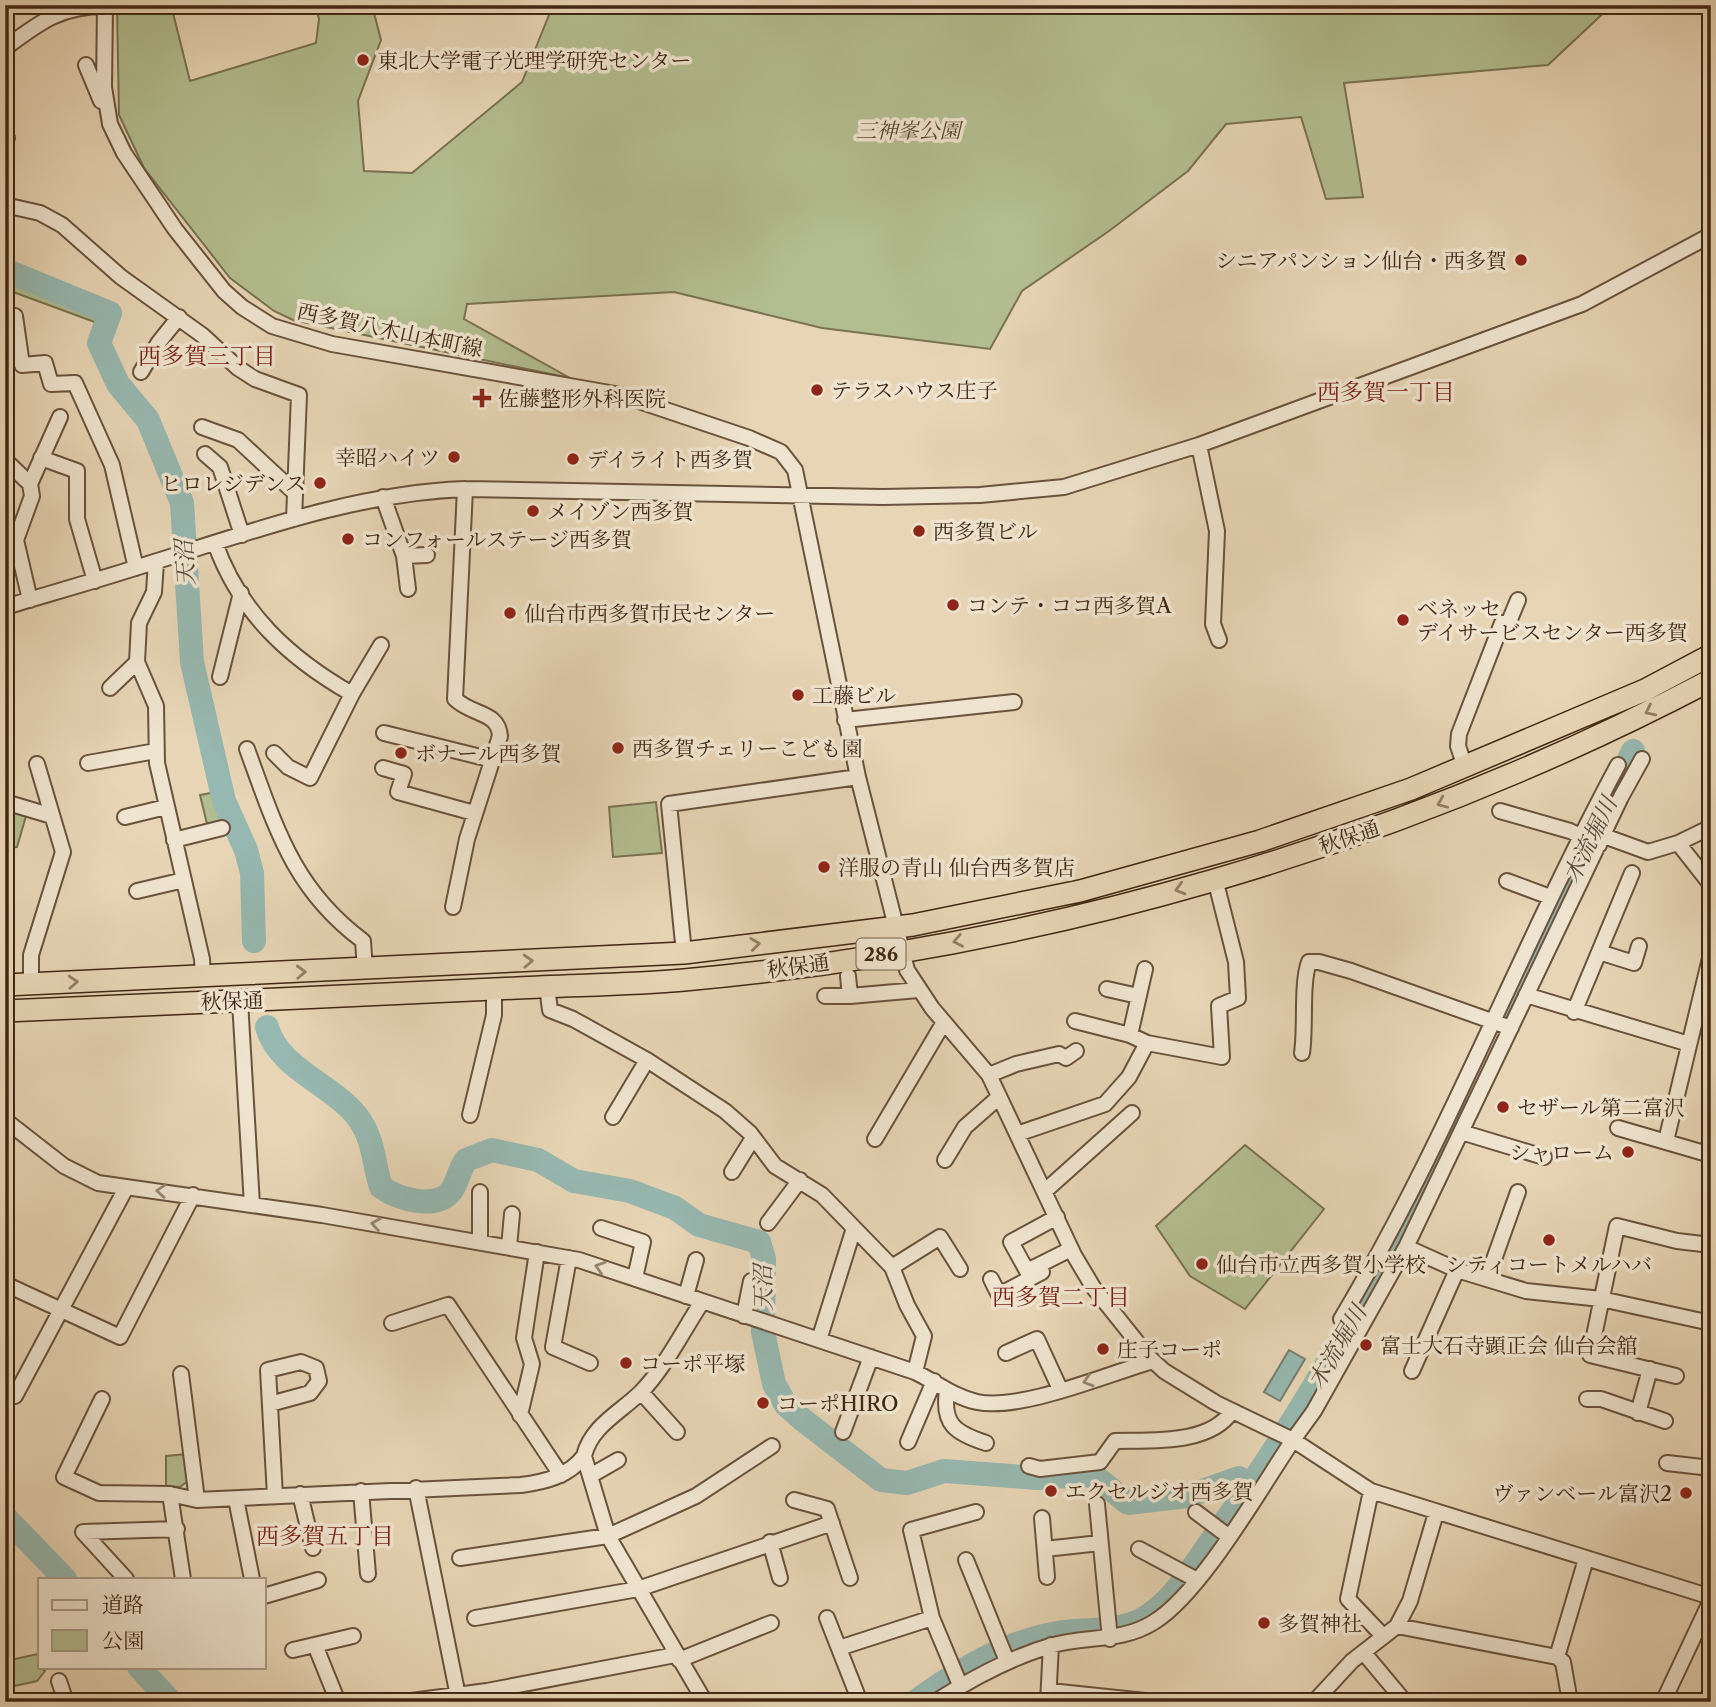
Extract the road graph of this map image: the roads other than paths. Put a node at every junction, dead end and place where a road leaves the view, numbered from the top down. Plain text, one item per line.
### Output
1 (105, 6) edge
2 (5, 48) edge
3 (86, 65) dead end
4 (106, 102) junction
5 (5, 205) edge
6 (1711, 235) edge
7 (15, 316) dead end
8 (180, 317) junction
9 (141, 372) dead end
10 (60, 417) dead end
11 (202, 427) dead end
12 (1199, 445) junction
13 (205, 454) dead end
14 (41, 458) junction
15 (5, 460) edge
16 (30, 484) junction
17 (465, 489) junction
18 (294, 492) junction
19 (800, 494) junction
20 (383, 497) junction
21 (294, 519) junction
22 (242, 535) junction
23 (215, 543) junction
24 (427, 555) dead end
25 (404, 556) junction
26 (156, 562) junction
27 (136, 568) junction
28 (95, 581) junction
29 (408, 589) dead end
30 (241, 593) junction
31 (30, 600) junction
32 (1518, 600) dead end
33 (5, 607) edge
34 (1219, 640) dead end
35 (381, 645) dead end
36 (1711, 655) edge
37 (137, 662) junction
38 (220, 677) dead end
39 (1711, 680) edge
40 (110, 688) dead end
41 (352, 694) junction
42 (1014, 702) dead end
43 (845, 720) junction
44 (384, 733) dead end
45 (247, 749) dead end
46 (156, 751) junction
47 (275, 752) dead end
48 (1642, 759) dead end
49 (493, 761) junction
50 (88, 763) dead end
51 (37, 764) dead end
52 (1618, 765) dead end
53 (1465, 767) junction
54 (383, 768) dead end
55 (858, 777) junction
56 (5, 802) edge
57 (166, 807) junction
58 (1500, 811) dead end
59 (474, 813) junction
60 (51, 816) junction
61 (125, 817) dead end
62 (1711, 827) edge
63 (222, 828) dead end
64 (1592, 839) junction
65 (174, 840) junction
66 (1678, 843) junction
67 (1632, 873) dead end
68 (1215, 878) junction
69 (184, 880) junction
70 (1507, 881) dead end
71 (1711, 886) edge
72 (137, 891) dead end
73 (1550, 897) junction
74 (453, 906) dead end
75 (894, 927) junction
76 (1639, 946) dead end
77 (900, 952) junction
78 (1599, 952) junction
79 (684, 953) junction
80 (1711, 954) edge
81 (847, 969) junction
82 (1145, 969) dead end
83 (365, 970) junction
84 (203, 976) junction
85 (31, 984) junction
86 (5, 985) edge
87 (547, 986) junction
88 (494, 989) junction
89 (1107, 989) dead end
90 (918, 990) junction
91 (1526, 995) junction
92 (825, 996) dead end
93 (850, 996) junction
94 (1138, 996) junction
95 (240, 1001) junction
96 (5, 1011) edge
97 (1574, 1012) junction
98 (1075, 1021) dead end
99 (944, 1022) junction
100 (1501, 1024) junction
101 (1130, 1035) junction
102 (1147, 1043) junction
103 (1689, 1044) junction
104 (1076, 1051) dead end
105 (1302, 1053) dead end
106 (647, 1060) junction
107 (989, 1075) junction
108 (999, 1097) junction
109 (1132, 1113) dead end
110 (470, 1115) dead end
111 (613, 1116) dead end
112 (5, 1120) edge
113 (1618, 1128) dead end
114 (1461, 1132) junction
115 (1017, 1134) junction
116 (753, 1138) junction
117 (875, 1139) dead end
118 (1666, 1141) junction
119 (1711, 1155) edge
120 (1544, 1157) dead end
121 (945, 1160) dead end
122 (732, 1172) dead end
123 (800, 1180) junction
124 (126, 1188) junction
125 (1045, 1191) junction
126 (480, 1192) dead end
127 (1518, 1192) dead end
128 (193, 1195) junction
129 (252, 1205) junction
130 (512, 1213) dead end
131 (1057, 1217) junction
132 (768, 1223) dead end
133 (601, 1228) dead end
134 (854, 1228) junction
135 (480, 1242) junction
136 (1711, 1245) edge
137 (509, 1247) junction
138 (1406, 1247) junction
139 (537, 1252) junction
140 (1072, 1252) junction
141 (569, 1258) junction
142 (695, 1260) dead end
143 (892, 1267) junction
144 (960, 1269) dead end
145 (1457, 1270) junction
146 (635, 1278) junction
147 (991, 1279) dead end
148 (1487, 1279) junction
149 (751, 1281) dead end
150 (5, 1284) edge
151 (686, 1296) junction
152 (1601, 1299) junction
153 (702, 1302) junction
154 (60, 1311) junction
155 (757, 1321) junction
156 (392, 1323) dead end
157 (1347, 1323) junction
158 (1711, 1323) edge
159 (819, 1340) junction
160 (1006, 1353) dead end
161 (871, 1357) junction
162 (1153, 1361) junction
163 (590, 1363) dead end
164 (1650, 1369) junction
165 (915, 1371) junction
166 (1412, 1371) dead end
167 (181, 1374) dead end
168 (1676, 1376) dead end
169 (934, 1381) junction
170 (1060, 1390) junction
171 (947, 1391) junction
172 (642, 1392) junction
173 (15, 1396) dead end
174 (102, 1399) dead end
175 (1587, 1399) dead end
176 (270, 1405) dead end
177 (1232, 1411) junction
178 (1638, 1413) junction
179 (520, 1415) junction
180 (1665, 1422) dead end
181 (677, 1432) dead end
182 (843, 1432) dead end
183 (1292, 1439) junction
184 (908, 1442) dead end
185 (986, 1443) dead end
186 (772, 1446) dead end
187 (584, 1456) junction
188 (618, 1460) dead end
189 (1667, 1463) dead end
190 (1029, 1466) dead end
191 (1711, 1468) edge
192 (561, 1475) junction
193 (590, 1476) junction
194 (415, 1488) junction
195 (361, 1491) junction
196 (1371, 1491) junction
197 (170, 1494) junction
198 (300, 1494) junction
199 (275, 1496) junction
200 (236, 1499) junction
201 (197, 1500) junction
202 (794, 1500) dead end
203 (1097, 1504) dead end
204 (976, 1512) dead end
205 (1196, 1512) dead end
206 (1436, 1513) junction
207 (1042, 1518) dead end
208 (832, 1523) junction
209 (177, 1529) junction
210 (1221, 1531) junction
211 (608, 1535) junction
212 (770, 1542) junction
213 (1100, 1544) junction
214 (313, 1548) dead end
215 (1045, 1549) junction
216 (1139, 1549) dead end
217 (460, 1558) dead end
218 (1586, 1559) junction
219 (966, 1560) dead end
220 (368, 1574) dead end
221 (1190, 1575) junction
222 (1047, 1577) dead end
223 (125, 1578) edge
224 (183, 1578) edge
225 (252, 1578) edge
226 (780, 1578) dead end
227 (850, 1578) dead end
228 (318, 1580) dead end
229 (638, 1589) junction
230 (266, 1595) edge
231 (1711, 1598) edge
232 (475, 1618) dead end
233 (827, 1618) dead end
234 (932, 1618) junction
235 (771, 1623) dead end
236 (1397, 1626) junction
237 (1110, 1631) junction
238 (353, 1636) dead end
239 (1383, 1636) junction
240 (315, 1645) junction
241 (1051, 1645) junction
242 (839, 1648) junction
243 (293, 1650) dead end
244 (1364, 1653) junction
245 (1003, 1655) junction
246 (677, 1657) junction
247 (1557, 1657) junction
248 (59, 1681) dead end
249 (956, 1690) edge
250 (458, 1696) junction
251 (488, 1696) edge
252 (1049, 1696) edge
253 (412, 1701) edge
254 (66, 1702) edge
255 (338, 1702) edge
256 (705, 1702) edge
257 (860, 1702) edge
258 (935, 1702) edge
259 (1155, 1702) edge
260 (1314, 1702) edge
261 (1405, 1702) edge
262 (1570, 1702) edge
263 (1663, 1702) edge

1 - 2 street
1 - 4 street, 西多賀八木山本町線
3 - 4 street
4 - 19 street, 西多賀八木山本町線
5 - 8 street
6 - 12 street
7 - 27 street
8 - 9 street
8 - 18 street
10 - 14 street
11 - 18 street
12 - 19 street
12 - 34 street
13 - 22 street
14 - 16 street
14 - 28 street
15 - 16 street
16 - 31 street
17 - 19 street
17 - 20 street
17 - 49 street
18 - 21 street
19 - 43 street, 西多賀八木山本町線
20 - 21 street
20 - 25 street
21 - 22 street
22 - 23 street
23 - 26 street
23 - 30 street
24 - 25 street
25 - 29 street
26 - 27 street
26 - 37 street
27 - 28 street
28 - 31 street
30 - 38 street
30 - 41 street
31 - 33 street
32 - 53 street
35 - 41 street
36 - 53 highway, 秋保通 / 286
37 - 40 street
37 - 46 street
39 -> 68 highway, 秋保通 / 286
41 - 47 street
42 - 43 street
43 - 55 street, 西多賀八木山本町線
44 - 49 street
45 - 83 street
46 - 50 street
46 - 57 street
48 - 64 street
49 - 59 street
51 - 60 street
52 - 64 street
53 - 75 highway, 秋保通 / 286
54 - 59 street
55 - 75 street, 西多賀八木山本町線
55 - 79 street
56 - 60 street
57 - 61 street
57 - 65 street
58 - 64 street
59 - 74 street
60 - 85 street
62 - 66 street
63 - 65 street
64 - 66 street
64 - 73 street
64 - 91 street
65 - 69 street
66 - 71 street
67 - 78 street
68 -> 77 highway, 秋保通 / 286
68 - 102 street
69 - 72 street
69 - 84 street
70 - 73 street
73 - 100 street
75 - 77 street, 西多賀八木山本町線
79 -> 75 highway, 秋保通 / 286
76 - 78 street
77 - 81 highway, 秋保通 / 286
77 - 90 street, 西多賀八木山本町線
78 - 97 street
83 -> 79 highway, 秋保通 / 286
80 - 103 street
81 - 87 highway, 秋保通 / 286
81 - 93 street
82 - 94 street
84 -> 83 highway, 秋保通 / 286
85 -> 84 highway, 秋保通 / 286
85 - 86 highway, 秋保通 / 286
87 - 88 highway, 秋保通 / 286
87 - 106 street
88 - 95 highway, 秋保通 / 286
88 - 110 street
89 - 94 street
90 - 93 street
90 - 99 street, 西多賀八木山本町線
91 - 97 street
91 - 100 street
92 - 93 street
94 - 101 street
95 - 96 highway, 秋保通 / 286
95 - 129 street
97 - 103 street
98 - 101 street
99 - 107 street, 西多賀八木山本町線
99 - 117 street
100 - 105 street
100 - 114 street
100 - 157 street
101 - 102 street
102 - 115 street
103 - 118 street
104 - 107 street
106 - 111 street
106 - 116 street
107 - 108 street, 西多賀八木山本町線
108 - 115 street, 西多賀八木山本町線
108 - 121 street
109 - 125 street
112 - 124 street
113 - 118 street
114 - 120 street
114 - 138 street
115 - 125 street, 西多賀八木山本町線
116 - 122 street
116 - 123 street
118 - 119 street
123 - 132 street
123 - 134 street
128 -> 124 street
124 - 154 street
125 - 131 street, 西多賀八木山本町線
126 - 135 street
127 - 148 street
128 - 129 street
128 - 154 street
135 -> 129 street
130 - 137 street
131 - 140 street, 西多賀八木山本町線
131 - 140 street
133 - 146 street
134 - 143 street
134 - 159 street
135 - 137 street
136 - 152 street
137 - 139 street
138 - 145 street
138 - 157 street
139 - 141 street
139 - 179 street
140 - 147 street
140 - 162 street, 西多賀八木山本町線
146 -> 141 street
141 - 163 street
142 - 151 street
143 - 144 street
143 - 165 street
145 - 148 street
145 - 166 street
146 - 151 street
148 - 152 street
149 - 155 street
150 - 154 street
151 - 153 street
152 - 158 street
152 - 164 street
153 - 155 street
153 - 172 street
154 - 173 street
155 - 159 street
156 - 179 street
157 - 183 street
159 - 161 street
160 - 170 street
161 - 165 street
161 - 182 street
162 -> 170 street
162 - 177 street, 西多賀八木山本町線
164 - 168 street
164 - 178 street
165 - 169 street
167 - 201 street
169 - 171 street
169 - 184 street
170 - 171 street
171 - 185 street
172 - 181 street
172 - 187 street
174 - 197 street
175 - 178 street
176 - 199 street
177 - 183 street, 西多賀八木山本町線
177 - 190 street
178 - 180 street
179 - 192 street
183 - 196 street, 西多賀八木山本町線
183 - 210 street
186 - 211 street
187 - 192 street
187 - 193 street
188 - 193 street
189 - 191 street
192 - 194 street
193 - 211 street
194 - 195 street
194 - 250 street
195 - 198 street
195 - 220 street
196 - 206 street, 西多賀八木山本町線
196 - 239 street
197 - 201 street
197 - 209 street
198 - 199 street
198 - 214 street
199 - 200 street
200 - 201 street
200 - 225 street
202 - 208 street
203 - 213 street
204 - 234 street
205 - 210 street
206 - 218 street, 西多賀八木山本町線
206 - 236 street
207 - 215 street
208 - 212 street
208 - 227 street
209 - 223 street
209 - 224 street
210 - 221 street
211 - 217 street
211 - 229 street
212 - 226 street
212 - 229 street
213 - 215 street
213 - 237 street
215 - 222 street
216 - 221 street
218 - 231 street, 西多賀八木山本町線
218 - 247 street
219 - 245 street
221 - 237 street
228 - 230 street
229 - 232 street
229 - 246 street
231 - 263 street
233 - 242 street
234 - 242 street
234 - 249 street
235 - 246 street
236 - 239 street
236 - 247 street
237 - 241 street
238 - 240 street
239 - 244 street
240 - 243 street
240 - 255 street
241 - 245 street
241 - 252 street
242 - 257 street
244 - 260 street
244 - 261 street
245 - 249 street
246 - 251 street
246 - 256 street
247 - 262 street
248 - 254 street
249 - 258 street
250 - 251 street
250 - 253 street
252 - 259 street

